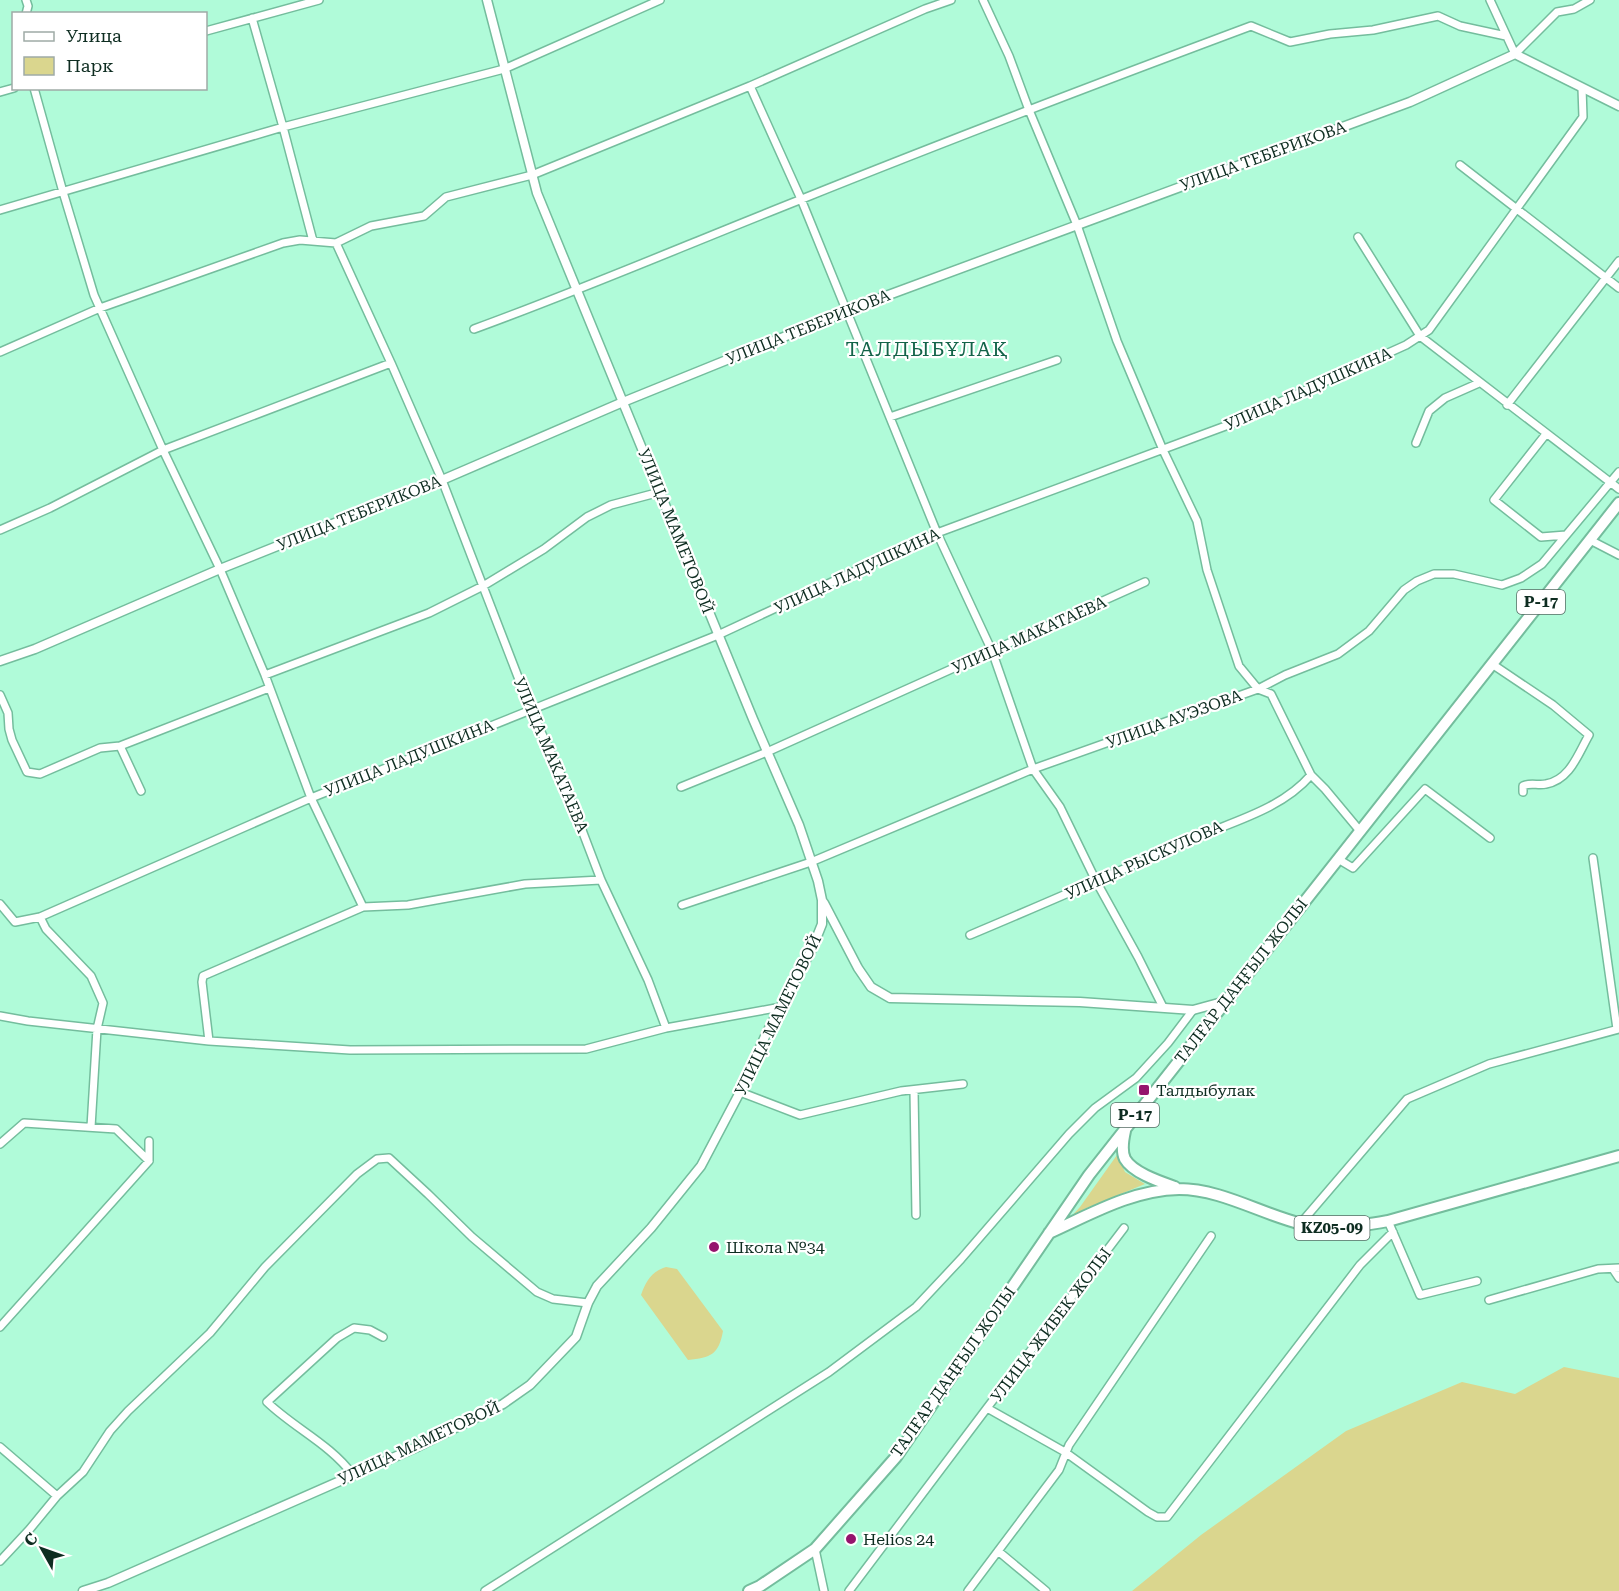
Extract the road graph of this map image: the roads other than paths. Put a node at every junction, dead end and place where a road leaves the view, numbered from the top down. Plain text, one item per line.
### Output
1 (319, 0) edge
2 (487, 0) edge
3 (660, 0) edge
4 (921, 0) edge
5 (951, 0) edge
6 (983, 0) edge
7 (1490, 0) edge
8 (1590, 0) edge
9 (925, 9) junction
10 (252, 18) junction
11 (207, 31) edge
12 (1506, 36) junction
13 (1515, 54) junction
14 (504, 69) junction
15 (750, 86) junction
16 (1582, 88) junction
17 (35, 90) edge
18 (1619, 106) edge
19 (1029, 110) junction
20 (283, 127) junction
21 (1460, 165) dead end
22 (532, 175) junction
23 (63, 192) junction
24 (801, 199) junction
25 (1517, 208) junction
26 (0, 210) edge
27 (1077, 225) junction
28 (1358, 237) dead end
29 (313, 241) junction
30 (336, 243) junction
31 (1619, 261) edge
32 (1606, 278) junction
33 (1619, 288) edge
34 (577, 291) junction
35 (100, 308) junction
36 (847, 311) junction
37 (474, 329) dead end
38 (1420, 336) junction
39 (0, 351) edge
40 (1057, 360) dead end
41 (391, 363) junction
42 (1479, 383) junction
43 (623, 402) junction
44 (1507, 405) junction
45 (890, 417) junction
46 (1546, 434) junction
47 (1416, 443) dead end
48 (163, 450) junction
49 (1163, 450) junction
50 (1619, 472) edge
51 (442, 480) junction
52 (1611, 483) junction
53 (1619, 489) edge
54 (660, 492) junction
55 (1619, 503) edge
56 (0, 530) edge
57 (937, 533) junction
58 (1566, 535) junction
59 (1590, 540) junction
60 (1619, 555) edge
61 (220, 568) junction
62 (1145, 582) dead end
63 (483, 586) junction
64 (718, 635) junction
65 (993, 651) junction
66 (0, 661) edge
67 (1492, 664) junction
68 (265, 675) junction
69 (269, 688) junction
70 (1258, 689) junction
71 (0, 695) edge
72 (530, 708) junction
73 (120, 746) junction
74 (767, 752) junction
75 (1033, 769) junction
76 (1311, 775) junction
77 (681, 787) dead end
78 (141, 791) dead end
79 (1522, 792) dead end
80 (311, 798) junction
81 (1360, 831) junction
82 (1490, 838) dead end
83 (1593, 858) dead end
84 (1338, 859) junction
85 (811, 862) junction
86 (601, 880) junction
87 (1096, 881) junction
88 (822, 900) junction
89 (0, 904) edge
90 (682, 905) dead end
91 (363, 907) junction
92 (40, 917) junction
93 (970, 935) dead end
94 (1226, 1001) junction
95 (781, 1007) junction
96 (1163, 1007) junction
97 (1193, 1010) junction
98 (0, 1016) edge
99 (666, 1028) junction
100 (97, 1029) junction
101 (1618, 1029) edge
102 (209, 1041) junction
103 (963, 1084) dead end
104 (914, 1089) junction
105 (740, 1092) junction
106 (91, 1127) junction
107 (1125, 1128) junction
108 (149, 1141) dead end
109 (0, 1144) edge
110 (1619, 1156) edge
111 (149, 1161) junction
112 (1180, 1189) junction
113 (916, 1215) dead end
114 (1300, 1224) junction
115 (1391, 1226) junction
116 (1124, 1228) dead end
117 (1049, 1233) junction
118 (1211, 1236) dead end
119 (1616, 1269) edge
120 (1619, 1278) edge
121 (1477, 1281) dead end
122 (1489, 1300) dead end
123 (588, 1302) junction
124 (0, 1327) edge
125 (383, 1337) dead end
126 (987, 1408) junction
127 (0, 1446) edge
128 (1065, 1452) junction
129 (353, 1475) junction
130 (57, 1496) junction
131 (814, 1549) junction
132 (998, 1551) junction
133 (0, 1561) edge
134 (109, 1587) edge
135 (83, 1591) edge
136 (485, 1591) edge
137 (749, 1591) edge
138 (824, 1591) edge
139 (849, 1591) edge
140 (968, 1591) edge
141 (1046, 1591) edge

1 - 10 street
2 - 14 street, УЛИЦА МАМЕТОВОЙ
3 - 14 street
4 - 9 street
5 - 9 street
6 - 19 street
7 - 12 street
8 - 13 street
9 - 15 street
10 - 11 street
10 - 20 street
12 - 13 street
12 - 19 street
13 - 16 street
13 - 27 street, УЛИЦА ТЕБЕРИКОВА
14 - 20 street
14 - 22 street, УЛИЦА МАМЕТОВОЙ
15 - 22 street
15 - 24 street
16 - 18 street
16 - 25 street, УЛИЦА ЛАДУШКИНА
17 - 23 street
19 - 24 street
19 - 27 street
20 - 23 street
20 - 29 street
21 - 25 street
22 - 30 street
22 - 34 street, УЛИЦА МАМЕТОВОЙ
23 - 26 street
23 - 35 street
24 - 34 street
24 - 36 street
25 - 32 street
25 - 38 street, УЛИЦА ЛАДУШКИНА
27 - 36 street, УЛИЦА ТЕБЕРИКОВА
27 - 49 street
28 - 38 street
29 - 30 street
29 - 35 street
30 - 41 street, УЛИЦА МАКАТАЕВА
31 - 32 street
32 - 33 street
32 - 44 street
34 - 37 street
34 - 43 street, УЛИЦА МАМЕТОВОЙ
35 - 39 street
35 - 48 street
36 - 43 street, УЛИЦА ТЕБЕРИКОВА
36 - 45 street
38 - 42 street
38 - 49 street, УЛИЦА ЛАДУШКИНА
40 - 45 street
41 - 48 street
41 - 51 street, УЛИЦА МАКАТАЕВА
42 - 44 street
42 - 47 street
43 - 51 street, УЛИЦА ТЕБЕРИКОВА
43 - 54 street, УЛИЦА МАМЕТОВОЙ
44 - 46 street
45 - 57 street
46 - 52 street
46 - 58 street
48 - 56 street
48 - 61 street
49 - 57 street, УЛИЦА ЛАДУШКИНА
49 - 70 street
50 - 52 street, УЛИЦА АУЭЗОВА
51 - 61 street, УЛИЦА ТЕБЕРИКОВА
51 - 63 street, УЛИЦА МАКАТАЕВА
52 - 53 street
52 - 58 street, УЛИЦА АУЭЗОВА
54 - 63 street
54 - 64 street, УЛИЦА МАМЕТОВОЙ
55 - 59 main road, ТАЛҒАР ДАҢҒЫЛ ЖОЛЫ / P-17
57 - 64 street, УЛИЦА ЛАДУШКИНА
57 - 65 street
58 - 70 street, УЛИЦА АУЭЗОВА
59 - 60 street
59 - 67 main road, ТАЛҒАР ДАҢҒЫЛ ЖОЛЫ / P-17
61 - 66 street, УЛИЦА ТЕБЕРИКОВА
61 - 68 street
62 - 65 street, УЛИЦА МАКАТАЕВА
63 - 68 street
63 - 72 street, УЛИЦА МАКАТАЕВА
64 - 72 street, УЛИЦА ЛАДУШКИНА
64 - 74 street, УЛИЦА МАМЕТОВОЙ
65 - 74 street, УЛИЦА МАКАТАЕВА
65 - 75 street
67 - 79 street
67 - 81 main road, ТАЛҒАР ДАҢҒЫЛ ЖОЛЫ / P-17
68 - 69 street
69 - 73 street
69 - 80 street
70 - 75 street, УЛИЦА АУЭЗОВА
70 - 76 street
71 - 73 street
72 - 80 street, УЛИЦА ЛАДУШКИНА
72 - 86 street, УЛИЦА МАКАТАЕВА
73 - 78 street
74 - 77 street, УЛИЦА МАКАТАЕВА
74 - 85 street, УЛИЦА МАМЕТОВОЙ
75 - 85 street, УЛИЦА АУЭЗОВА
75 - 87 street
76 - 81 street
76 - 87 street, УЛИЦА РЫСКУЛОВА
80 - 91 street
80 - 92 street, УЛИЦА ЛАДУШКИНА
81 - 84 main road, ТАЛҒАР ДАҢҒЫЛ ЖОЛЫ / P-17
82 - 84 street
83 - 101 street
84 - 94 main road, ТАЛҒАР ДАҢҒЫЛ ЖОЛЫ / P-17
85 - 88 street, УЛИЦА МАМЕТОВОЙ
85 - 90 street, УЛИЦА АУЭЗОВА
86 - 91 street
86 - 99 street, УЛИЦА МАКАТАЕВА
87 - 93 street, УЛИЦА РЫСКУЛОВА
87 - 96 street
88 - 95 street, УЛИЦА МАМЕТОВОЙ
88 - 96 street
89 - 92 street, УЛИЦА ЛАДУШКИНА
91 - 102 street
92 - 100 street
94 - 97 street
94 - 107 main road, ТАЛҒАР ДАҢҒЫЛ ЖОЛЫ / P-17
95 - 99 street
95 - 105 street, УЛИЦА МАМЕТОВОЙ
96 - 97 street
97 - 136 street
98 - 100 street
99 - 102 street
100 - 102 street
100 - 106 street
101 - 114 street
103 - 104 street
104 - 105 street
104 - 113 street
105 - 123 street, УЛИЦА МАМЕТОВОЙ
106 - 109 street
106 - 111 street
107 - 112 main road
107 - 117 main road, ТАЛҒАР ДАҢҒЫЛ ЖОЛЫ / P-17
108 - 111 street
110 - 115 main road, KZ05-09
111 - 124 street
112 - 114 main road, KZ05-09
112 - 117 main road, KZ05-09
114 - 115 main road, KZ05-09
115 - 121 street
115 - 128 street, УЛИЦА ЖИБЕК ЖОЛЫ
116 - 126 street, УЛИЦА ЖИБЕК ЖОЛЫ
117 - 131 main road, ТАЛҒАР ДАҢҒЫЛ ЖОЛЫ
118 - 128 street
119 - 120 street
119 - 122 street
123 - 129 street, УЛИЦА МАМЕТОВОЙ
123 - 130 street
125 - 129 street
126 - 128 street, УЛИЦА ЖИБЕК ЖОЛЫ
126 - 139 street
127 - 130 street
128 - 132 street
129 - 134 street, УЛИЦА МАМЕТОВОЙ
130 - 133 street
131 - 137 main road, ТАЛҒАР ДАҢҒЫЛ ЖОЛЫ
131 - 138 street
132 - 140 street
132 - 141 street
134 - 135 street, УЛИЦА МАМЕТОВОЙ

